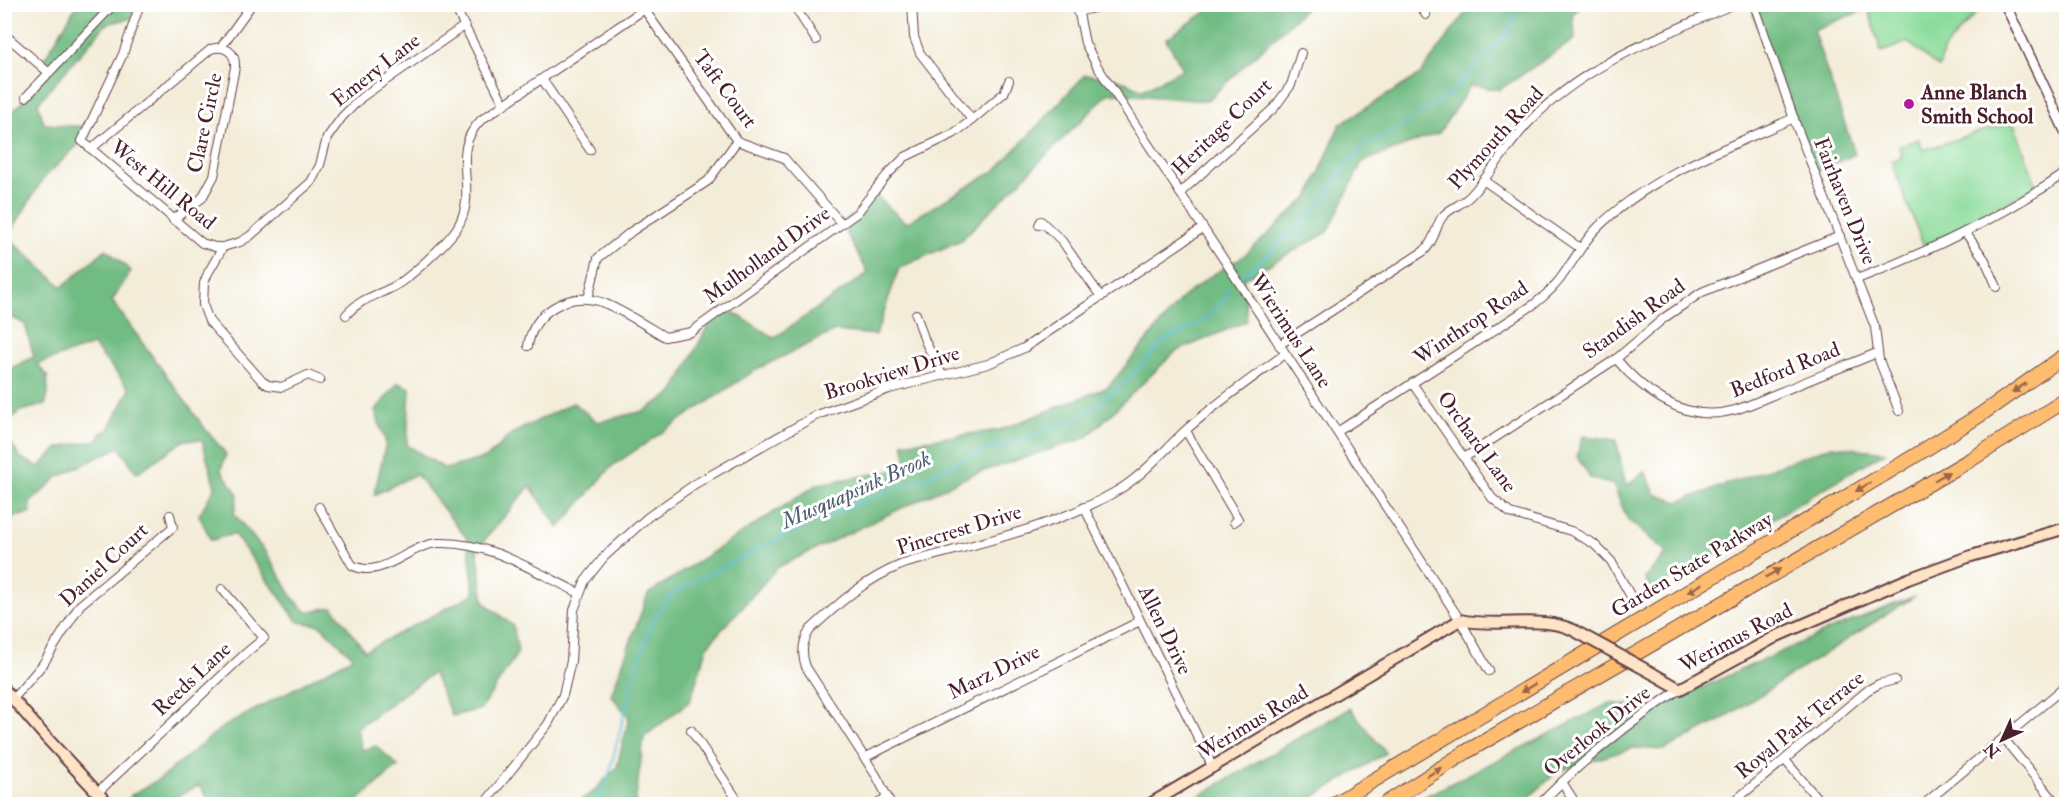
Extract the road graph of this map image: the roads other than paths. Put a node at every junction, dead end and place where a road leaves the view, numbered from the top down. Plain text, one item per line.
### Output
1 (8, 4) edge
2 (114, 4) edge
3 (140, 4) edge
4 (252, 4) edge
5 (457, 4) edge
6 (793, 4) edge
7 (912, 4) edge
8 (1111, 4) edge
9 (1419, 4) edge
10 (1734, 4) edge
11 (1754, 4) edge
12 (2005, 4) edge
13 (648, 7) edge
14 (4, 8) edge
15 (1077, 8) edge
16 (1426, 15) dead end
17 (464, 26) junction
18 (4, 34) edge
19 (816, 40) dead end
20 (221, 47) junction
21 (1301, 53) dead end
22 (48, 72) junction
23 (542, 79) junction
24 (1009, 81) dead end
25 (26, 97) dead end
26 (504, 104) junction
27 (1794, 118) junction
28 (2063, 118) edge
29 (972, 120) junction
30 (2067, 133) edge
31 (737, 141) junction
32 (91, 149) junction
33 (590, 150) dead end
34 (2067, 173) edge
35 (1483, 180) junction
36 (1180, 193) junction
37 (174, 220) junction
38 (841, 223) junction
39 (1039, 225) dead end
40 (1203, 228) junction
41 (1965, 232) junction
42 (1840, 236) junction
43 (223, 248) junction
44 (1580, 248) junction
45 (1857, 279) junction
46 (1997, 286) dead end
47 (1101, 297) junction
48 (588, 299) junction
49 (916, 314) dead end
50 (346, 315) dead end
51 (1279, 345) junction
52 (528, 346) dead end
53 (1877, 353) junction
54 (1285, 354) junction
55 (2067, 355) edge
56 (1616, 359) junction
57 (942, 375) junction
58 (320, 380) dead end
59 (1413, 383) junction
60 (2067, 400) edge
61 (1899, 411) dead end
62 (1186, 431) junction
63 (1337, 432) junction
64 (1464, 458) junction
65 (319, 507) dead end
66 (1084, 507) junction
67 (170, 515) dead end
68 (1234, 522) dead end
69 (2067, 528) edge
70 (222, 588) dead end
71 (579, 593) junction
72 (1630, 595) dead end
73 (1460, 620) junction
74 (1140, 621) junction
75 (1489, 671) dead end
76 (1895, 680) dead end
77 (2067, 686) edge
78 (4, 688) edge
79 (1680, 689) junction
80 (13, 699) junction
81 (691, 730) dead end
82 (2004, 739) junction
83 (864, 758) junction
84 (1785, 760) junction
85 (1213, 768) junction
86 (1562, 782) junction
87 (97, 793) junction
88 (889, 801) edge
89 (108, 804) edge
90 (484, 804) edge
91 (740, 804) edge
92 (877, 804) edge
93 (1150, 804) edge
94 (1334, 804) edge
95 (1385, 804) edge
96 (1540, 804) edge
97 (1576, 804) edge
98 (1731, 804) edge
99 (1822, 804) edge
100 (1924, 804) edge
101 (2057, 804) edge

1 - 14 street
2 - 22 street
3 - 32 street, West Hill Road
4 - 20 street
5 - 17 street
6 - 19 street
7 - 29 street
8 - 15 street
9 - 16 street
10 - 35 street, Plymouth Road
11 - 27 street, Fairhaven Drive
12 - 28 street
13 - 23 street
13 - 31 street, Taft Court
15 - 36 street, Wierimus Lane
17 - 26 street
17 - 43 street, Emery Lane
18 - 22 street
20 - 32 street, Clare Circle
20 - 37 street, Clare Circle
21 - 36 street, Heritage Court
22 - 25 street
23 - 26 street
23 - 33 street
24 - 29 street, Mulholland Drive
26 - 50 street
27 - 42 street, Fairhaven Drive
27 - 44 street, Winthrop Road
28 - 30 street
29 - 38 street, Mulholland Drive
31 - 38 street, Taft Court
31 - 48 street
32 - 37 street, West Hill Road
34 - 41 street
35 - 44 street
35 - 51 street, Plymouth Road
36 - 40 street, Wierimus Lane
37 - 43 street, West Hill Road
38 - 48 street, Mulholland Drive
39 - 47 street
40 - 47 street, Brookview Drive
40 - 51 street, Wierimus Lane
41 - 45 street
41 - 46 street
42 - 45 street, Fairhaven Drive
42 - 56 street, Standish Road
43 - 58 street, West Hill Road
44 - 59 street, Winthrop Road
45 - 53 street, Fairhaven Drive
47 - 57 street, Brookview Drive
48 - 52 street
49 - 57 street
51 - 54 street, Wierimus Lane
53 - 56 street, Bedford Road
53 - 61 street, Fairhaven Drive
54 - 62 street, Pinecrest Drive
54 - 63 street, Wierimus Lane
55 -> 94 highway, Garden State Parkway
56 - 64 street, Standish Road
57 - 71 street, Brookview Drive
59 - 63 street, Winthrop Road
59 - 64 street, Orchard Lane
95 -> 60 highway
62 - 66 street, Pinecrest Drive
62 - 68 street
63 - 73 street, Wierimus Lane
64 - 72 street, Orchard Lane
65 - 71 street
66 - 74 street, Allen Drive
66 - 83 street, Pinecrest Drive
67 - 80 street, Daniel Court
69 - 79 main road, Werimus Road
70 - 87 street, Reeds Lane
71 - 90 street, Brookview Drive
73 - 75 street, Wierimus Lane
73 - 79 main road, Werimus Road, bridge
73 - 85 main road, Werimus Road
74 - 83 street, Marz Drive
74 - 85 street, Allen Drive
76 - 84 street, Royal Park Terrace
77 - 82 street
78 - 80 main road
79 - 86 street, Overlook Drive
80 - 87 main road
81 - 91 street
82 - 100 street
82 - 101 street
83 - 88 street, Pinecrest Drive
84 - 98 street, Royal Park Terrace
84 - 99 street
85 - 93 main road, Werimus Road
86 - 96 street, Overlook Drive
86 - 97 street
87 - 89 main road
88 - 92 street

